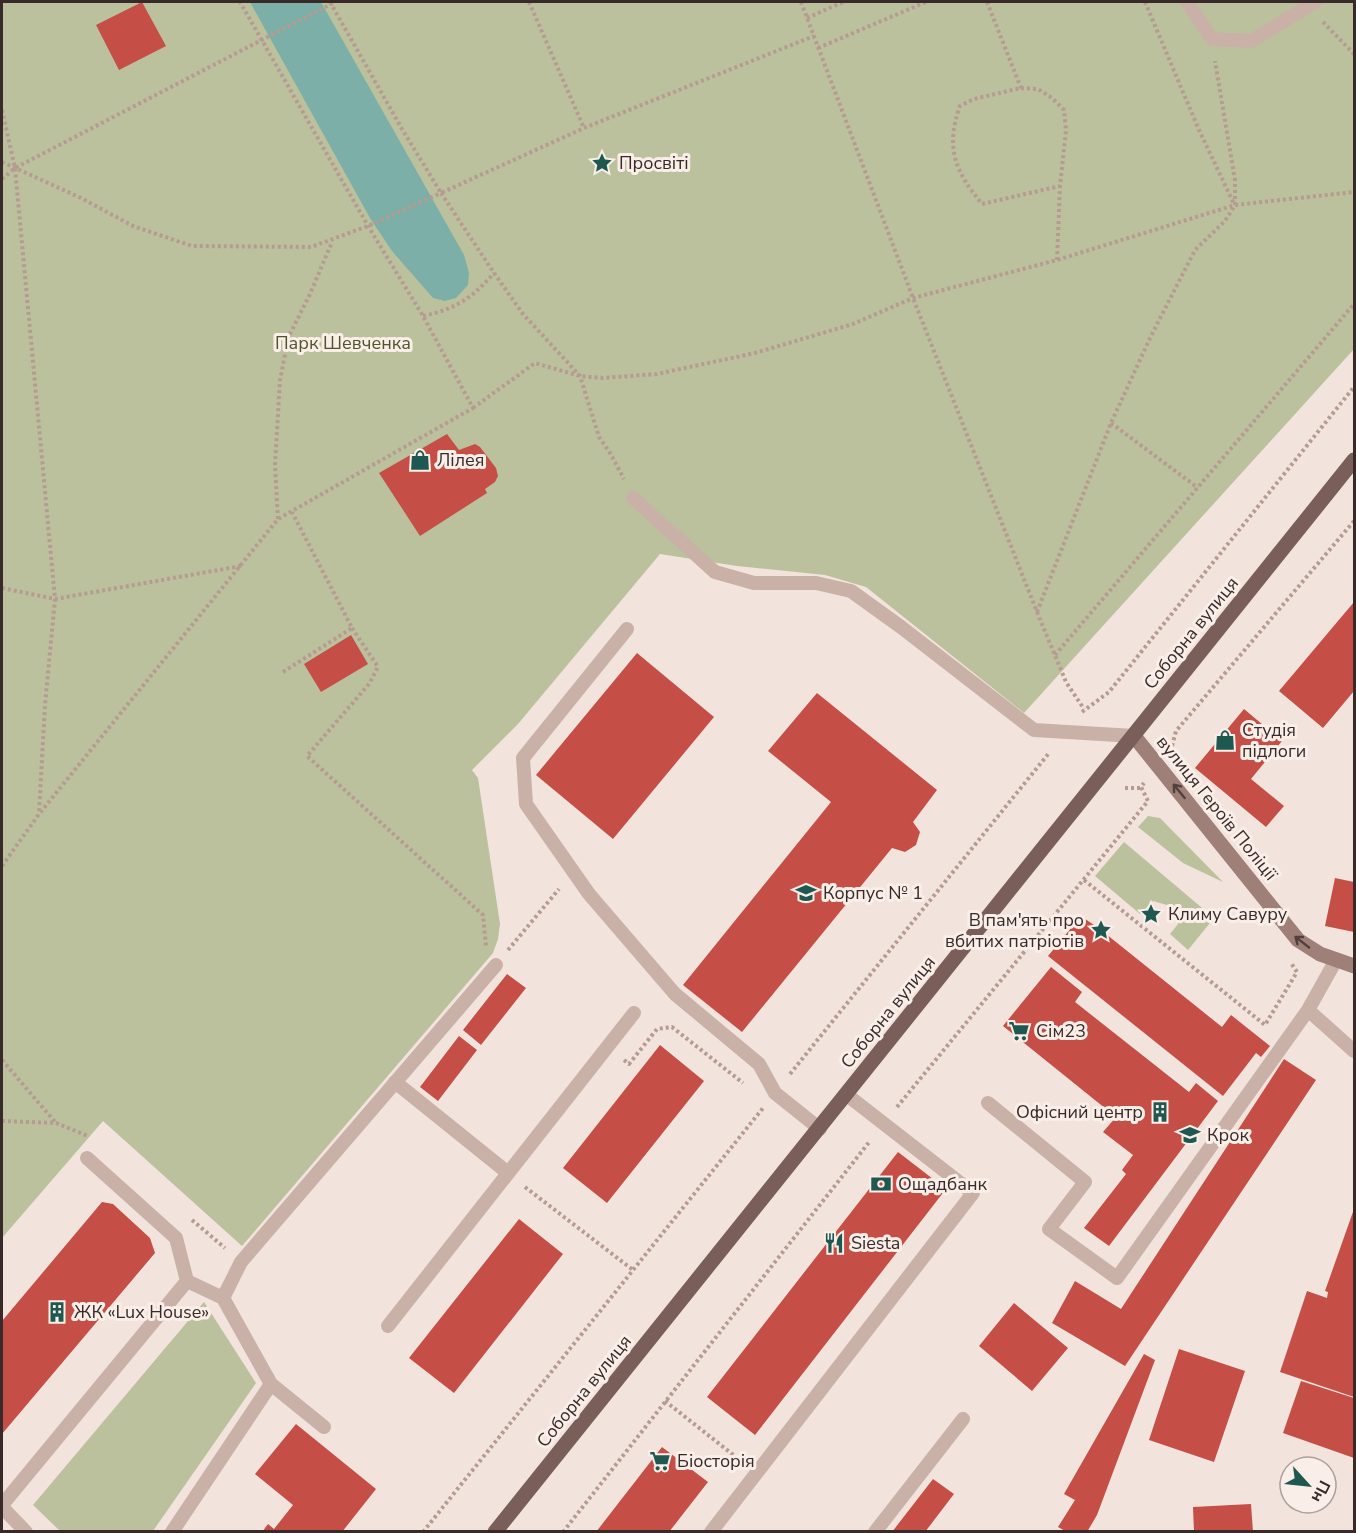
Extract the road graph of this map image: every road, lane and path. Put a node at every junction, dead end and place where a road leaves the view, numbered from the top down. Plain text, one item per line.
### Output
1 (240, 2) edge
2 (332, 2) edge
3 (529, 2) edge
4 (801, 2) edge
5 (843, 2) edge
6 (926, 2) edge
7 (987, 2) edge
8 (1145, 2) edge
9 (1187, 2) edge
10 (1312, 4) edge
11 (807, 18) junction
12 (814, 36) junction
13 (262, 39) junction
14 (818, 48) junction
15 (1354, 54) edge
16 (1215, 55) dead end
17 (1021, 88) junction
18 (2, 110) edge
19 (584, 128) junction
20 (2, 162) edge
21 (15, 168) junction
22 (2, 179) edge
23 (1060, 186) junction
24 (1354, 192) edge
25 (441, 193) junction
26 (1235, 205) junction
27 (368, 226) junction
28 (332, 241) junction
29 (1057, 260) junction
30 (494, 273) junction
31 (913, 297) junction
32 (1354, 304) edge
33 (423, 316) junction
34 (580, 376) junction
35 (1354, 387) edge
36 (473, 408) junction
37 (1111, 423) junction
38 (1354, 460) edge
39 (1198, 488) junction
40 (633, 498) joint
41 (292, 512) junction
42 (278, 519) junction
43 (1354, 521) edge
44 (242, 566) junction
45 (2, 588) edge
46 (54, 599) junction
47 (1037, 612) junction
48 (352, 628) junction
49 (627, 629) dead end
50 (1055, 655) junction
51 (283, 672) dead end
52 (1084, 709) junction
53 (1066, 732) junction
54 (1134, 736) junction
55 (1171, 748) dead end
56 (1146, 781) dead end
57 (1141, 787) junction
58 (1125, 788) dead end
59 (1149, 791) dead end
60 (39, 814) junction
61 (2, 866) edge
62 (1084, 880) junction
63 (552, 899) dead end
64 (479, 955) dead end
65 (1336, 960) junction
66 (1290, 962) dead end
67 (496, 965) joint
68 (1354, 966) edge
69 (1308, 1010) junction
70 (634, 1012) dead end
71 (1354, 1051) edge
72 (2, 1060) edge
73 (629, 1064) dead end
74 (395, 1082) junction
75 (847, 1095) junction
76 (771, 1098) junction
77 (988, 1103) dead end
78 (2, 1121) edge
79 (883, 1124) junction
80 (820, 1129) junction
81 (87, 1158) dead end
82 (508, 1173) junction
83 (633, 1270) junction
84 (187, 1281) junction
85 (223, 1299) junction
86 (388, 1326) dead end
87 (272, 1384) junction
88 (665, 1401) junction
89 (963, 1419) dead end
90 (324, 1426) dead end
91 (756, 1472) junction
92 (2, 1506) edge
93 (26, 1532) edge
94 (172, 1532) edge
95 (423, 1532) edge
96 (495, 1532) edge
97 (563, 1532) edge
98 (711, 1532) edge
99 (875, 1532) edge

1 - 13 path
2 - 13 path
2 - 25 path
3 - 19 path
4 - 11 path
5 - 11 path
6 - 14 path
7 - 17 path
8 - 26 path
9 - 10 lane
10 - 15 path
11 - 12 path
12 - 14 path
12 - 19 path
13 - 21 path
13 - 27 path
14 - 31 path
16 - 26 path
17 - 23 path
17 - 23 path
18 - 21 path
19 - 25 path
20 - 21 path
21 - 22 path
21 - 28 path
21 - 46 path
23 - 29 path
24 - 26 path
25 - 27 path
25 - 30 path
26 - 29 path
26 - 37 path
27 - 28 path
27 - 33 path
28 - 42 path
29 - 31 path
30 - 33 path
30 - 34 path
31 - 34 path
31 - 47 path
32 - 39 path
33 - 36 path
34 - 36 path
34 - 40 path
35 - 52 path
36 - 41 path
37 - 39 path
37 - 47 path
38 - 54 main road, Соборна вулиця
39 - 50 path
40 - 53 lane
41 - 42 path
41 - 48 path
42 - 44 path
43 - 55 path
44 - 46 path
44 - 60 path
45 - 46 path
46 - 60 path
47 - 50 path
48 - 51 path
48 - 64 path
49 - 76 lane
50 - 52 path
52 - 53 path
53 - 54 lane
53 - 76 path
65 -> 54 street, вулиця Героїв Поліції
54 - 75 main road, Соборна вулиця
56 - 57 path
57 - 58 path
57 - 59 path
57 - 62 path
60 - 61 path
62 - 66 path
62 - 79 path
63 - 67 path
65 - 68 street, вулиця Героїв Поліції
65 - 69 lane
67 - 74 lane
69 - 71 lane
69 - 77 lane
70 - 82 lane
72 - 78 path
73 - 76 path
74 - 82 lane
74 - 85 lane
75 - 79 lane
75 - 80 main road, Соборна вулиця
76 - 80 lane
76 - 83 path
79 - 88 path
79 - 91 lane
80 - 96 main road, Соборна вулиця
81 - 84 lane
82 - 83 path
82 - 86 lane
83 - 95 path
84 - 85 lane
84 - 92 lane
85 - 87 lane
87 - 90 lane
87 - 94 lane
88 - 91 path
88 - 97 path
89 - 99 lane
91 - 98 lane
92 - 93 lane

